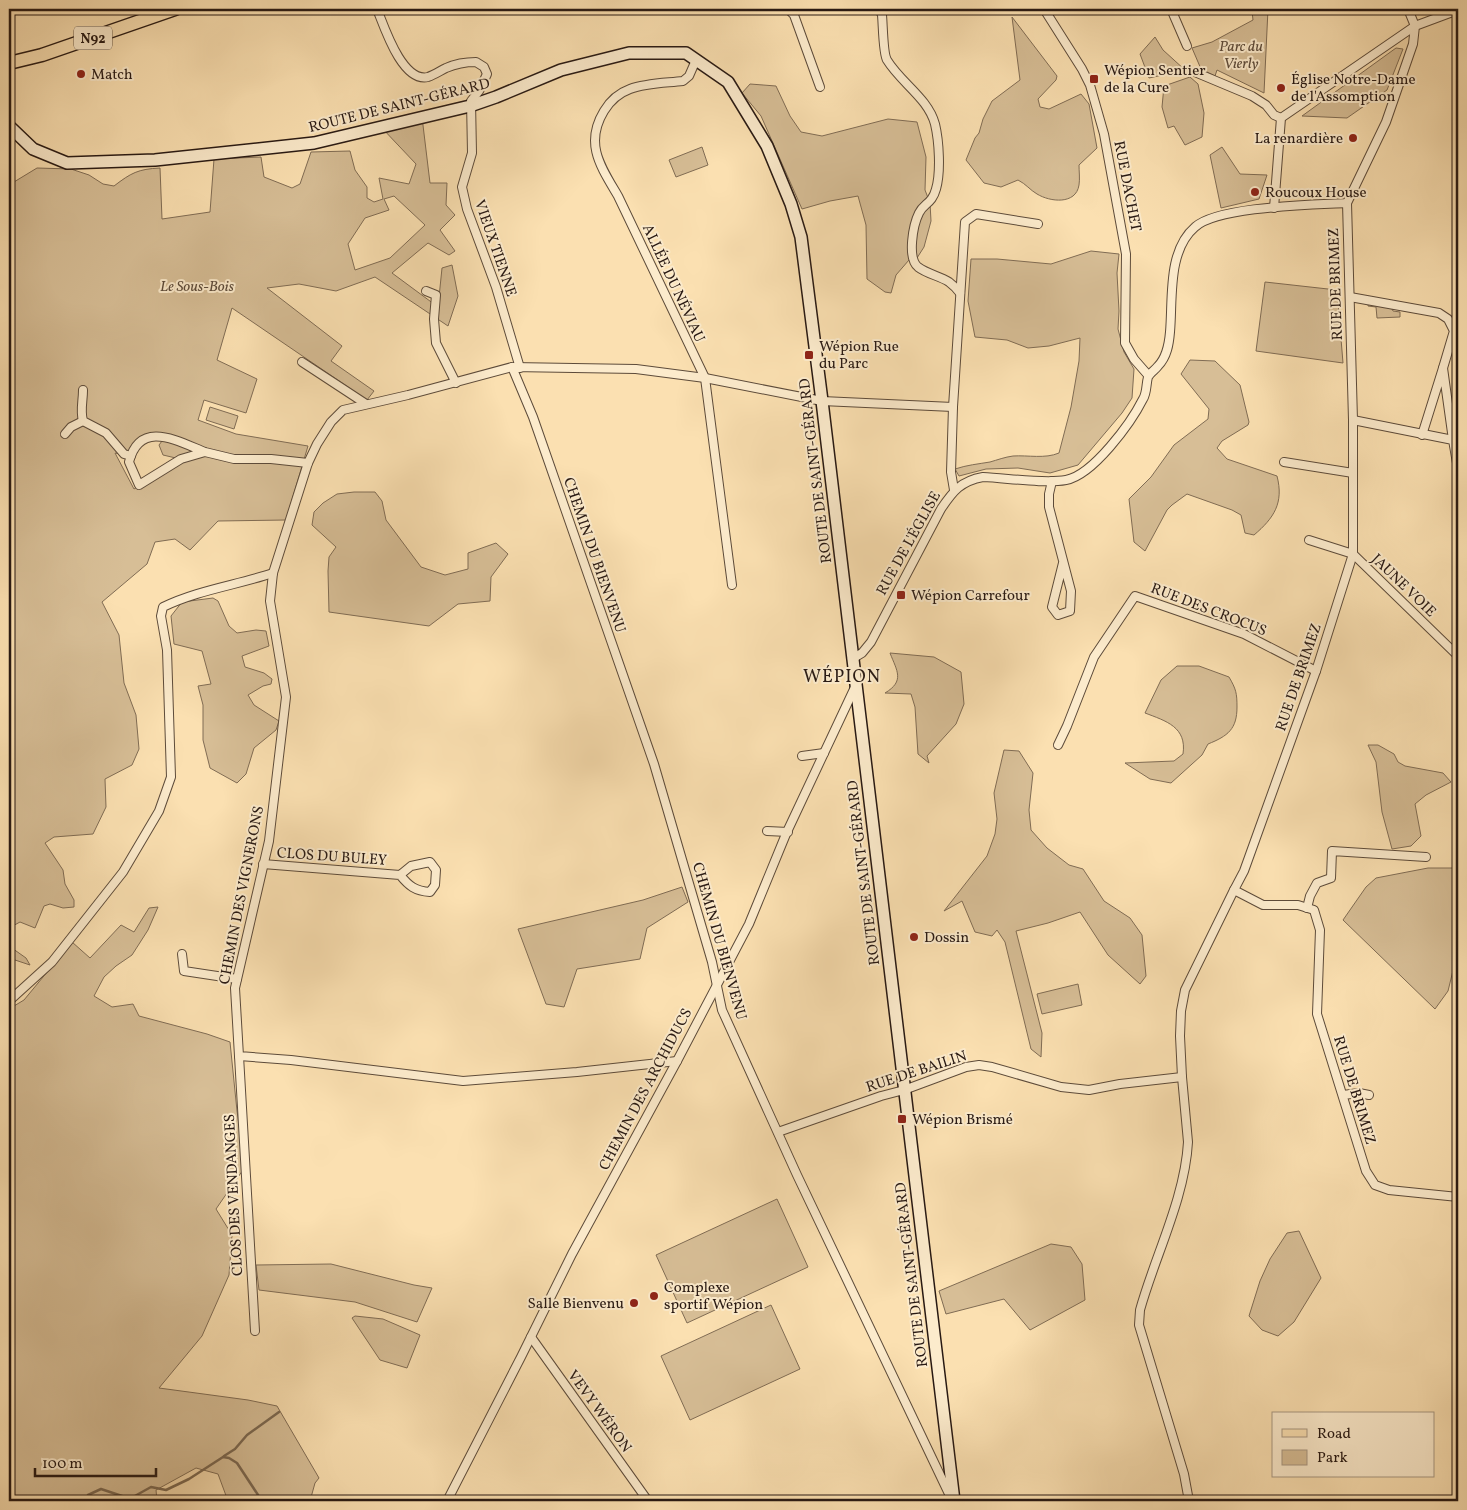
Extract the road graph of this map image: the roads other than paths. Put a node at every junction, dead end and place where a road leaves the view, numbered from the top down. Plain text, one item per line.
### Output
1 (175, 9) edge
2 (377, 9) edge
3 (788, 9) edge
4 (879, 9) edge
5 (1044, 9) edge
6 (1171, 9) edge
7 (1408, 9) edge
8 (1458, 10) edge
9 (1415, 26) junction
10 (1187, 46) dead end
11 (696, 60) junction
12 (9, 63) edge
13 (1197, 73) dead end
14 (820, 86) dead end
15 (470, 106) junction
16 (1281, 118) junction
17 (9, 126) edge
18 (1347, 203) junction
19 (1274, 208) junction
20 (1038, 224) dead end
21 (426, 291) dead end
22 (960, 293) junction
23 (1350, 297) junction
24 (302, 362) dead end
25 (516, 368) junction
26 (1443, 368) junction
27 (1148, 375) junction
28 (706, 378) junction
29 (456, 383) junction
30 (83, 390) dead end
31 (822, 401) junction
32 (366, 404) junction
33 (953, 407) junction
34 (1354, 420) junction
35 (83, 421) junction
36 (65, 434) dead end
37 (1422, 435) junction
38 (1453, 440) junction
39 (205, 452) junction
40 (131, 456) junction
41 (1284, 462) dead end
42 (308, 463) junction
43 (1458, 469) edge
44 (1353, 473) junction
45 (1052, 481) junction
46 (954, 490) junction
47 (1309, 540) dead end
48 (1353, 554) junction
49 (1062, 563) junction
50 (273, 573) junction
51 (732, 586) dead end
52 (1458, 656) edge
53 (852, 658) junction
54 (1316, 671) junction
55 (856, 685) junction
56 (1058, 745) dead end
57 (824, 753) junction
58 (802, 756) dead end
59 (767, 831) dead end
60 (788, 832) junction
61 (1426, 857) dead end
62 (263, 864) junction
63 (400, 875) junction
64 (1234, 890) junction
65 (1307, 908) junction
66 (182, 954) dead end
67 (237, 979) junction
68 (717, 984) junction
69 (9, 1002) edge
70 (239, 1056) junction
71 (677, 1061) junction
72 (1182, 1077) junction
73 (904, 1090) junction
74 (1369, 1095) dead end
75 (1343, 1096) junction
76 (778, 1132) junction
77 (1458, 1197) edge
78 (255, 1331) dead end
79 (531, 1338) junction
80 (447, 1501) edge
81 (648, 1501) edge
82 (953, 1501) edge
83 (1189, 1501) edge

1 - 12 main road, N92
2 - 15 street
3 - 14 street
4 - 22 street
5 - 27 street, RUE DACHET
6 - 10 street
7 - 9 street
8 - 9 street
9 - 16 street
9 - 18 street, RUE DE BRIMEZ
11 - 15 main road, ROUTE DE SAINT-GÉRARD
11 - 28 street, ALLÉE DU NÉVIAU
11 - 31 main road, ROUTE DE SAINT-GÉRARD
13 - 16 street
15 - 17 main road, ROUTE DE SAINT-GÉRARD
15 - 25 street, VIEUX TIENNE
16 - 19 street
18 - 19 street, RUE DE L'ÉGLISE
18 - 23 street, RUE DE BRIMEZ
19 - 27 street, RUE DE L'ÉGLISE
20 - 22 street
21 - 29 street
22 - 33 street
23 - 26 street
23 - 34 street, RUE DE BRIMEZ
24 - 32 street
25 - 28 street, CHEMIN DES VIGNERONS
25 - 29 street, CHEMIN DES VIGNERONS
25 - 68 street, CHEMIN DU BIENVENU
26 - 37 street
26 - 38 street
27 - 45 street, RUE DE L'ÉGLISE
28 - 31 street, CHEMIN DES VIGNERONS
28 - 51 street, ALLÉE DU NÉVIAU
29 - 32 street, CHEMIN DES VIGNERONS
30 - 35 street
31 - 33 street, CHEMIN DES VIGNERONS
31 - 53 main road, ROUTE DE SAINT-GÉRARD
32 - 42 street, CHEMIN DES VIGNERONS
33 - 46 street
34 - 37 street
34 - 44 street, RUE DE BRIMEZ
35 - 36 street
35 - 40 street
37 - 38 street
38 - 43 street
39 - 40 street
39 - 40 street
39 - 42 street
41 - 44 street
42 - 50 street, CHEMIN DES VIGNERONS
44 - 48 street, RUE DE BRIMEZ
45 - 46 street, RUE DE L'ÉGLISE
45 - 49 street
46 - 53 street, RUE DE L'ÉGLISE
47 - 48 street
48 - 52 street, JAUNE VOIE
48 - 54 street, RUE DE BRIMEZ
49 - 49 street
50 - 62 street, CHEMIN DES VIGNERONS
50 - 69 street
53 - 55 main road, ROUTE DE SAINT-GÉRARD
54 - 56 street, RUE DES CROCUS
54 - 64 street, RUE DE BRIMEZ
55 - 57 street, CHEMIN DES ARCHIDUCS
55 - 73 main road, ROUTE DE SAINT-GÉRARD
57 - 58 street
57 - 60 street, CHEMIN DES ARCHIDUCS
59 - 60 street
60 - 68 street, CHEMIN DES ARCHIDUCS
61 - 65 street
62 - 63 street, CLOS DU BULEY
62 - 67 street, CHEMIN DES VIGNERONS
63 - 63 street, CLOS DU BULEY
64 - 65 street
64 - 72 street, RUE DE BRIMEZ
65 - 75 street, RUE DE BRIMEZ
66 - 67 street
67 - 70 street, CHEMIN DES VIGNERONS
68 - 71 street, CHEMIN DES ARCHIDUCS
68 - 76 street, CHEMIN DU BIENVENU
70 - 71 street
70 - 78 street, CLOS DES VENDANGES
71 - 79 street, CHEMIN DES ARCHIDUCS
72 - 73 street, RUE DE BAILIN
72 - 83 street, RUE DE BRIMEZ
73 - 76 street, RUE DE BAILIN
73 - 82 main road, ROUTE DE SAINT-GÉRARD
74 - 75 street
75 - 77 street, RUE DE BRIMEZ
76 - 82 street, CHEMIN DU BIENVENU
79 - 80 street, CHEMIN DES ARCHIDUCS
79 - 81 street, VEVY WÉRON

